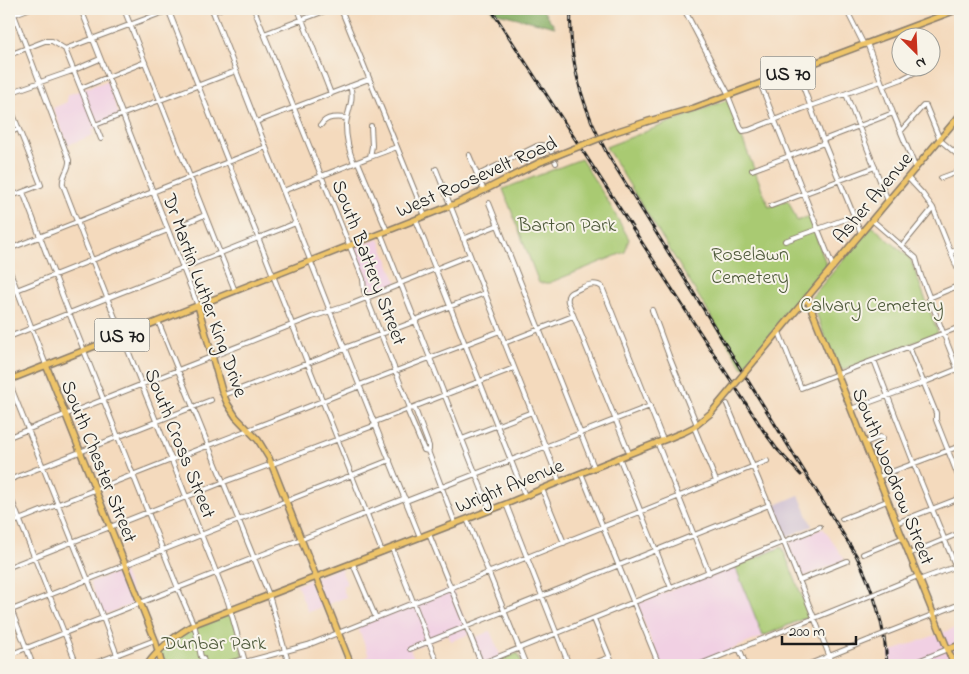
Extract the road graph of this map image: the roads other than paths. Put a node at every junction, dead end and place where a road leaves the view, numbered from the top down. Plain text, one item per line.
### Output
1 (12, 9) edge
2 (28, 9) edge
3 (81, 9) edge
4 (124, 9) edge
5 (170, 9) edge
6 (220, 9) edge
7 (254, 9) edge
8 (298, 9) edge
9 (330, 9) edge
10 (341, 9) edge
11 (684, 9) edge
12 (846, 9) edge
13 (959, 9) edge
14 (213, 10) edge
15 (14, 14) junction
16 (9, 16) edge
17 (302, 19) junction
18 (130, 25) junction
19 (264, 34) junction
20 (93, 39) junction
21 (866, 44) junction
22 (27, 48) junction
23 (65, 49) junction
24 (9, 55) edge
25 (100, 59) junction
26 (145, 62) junction
27 (74, 70) junction
28 (797, 70) junction
29 (236, 71) junction
30 (108, 77) junction
31 (904, 78) edge
32 (370, 79) junction
33 (881, 81) junction
34 (40, 82) junction
35 (760, 83) junction
36 (198, 86) junction
37 (350, 86) junction
38 (883, 86) junction
39 (81, 88) junction
40 (9, 94) edge
41 (331, 94) junction
42 (846, 94) junction
43 (729, 95) junction
44 (160, 100) junction
45 (9, 104) edge
46 (811, 106) junction
47 (294, 107) junction
48 (893, 113) junction
49 (122, 115) junction
50 (960, 115) edge
51 (347, 118) junction
52 (774, 120) junction
53 (256, 122) junction
54 (321, 124) dead end
55 (95, 125) junction
56 (370, 126) dead end
57 (859, 126) junction
58 (18, 129) junction
59 (901, 131) junction
60 (9, 133) edge
61 (101, 138) dead end
62 (940, 140) junction
63 (824, 141) junction
64 (266, 147) junction
65 (397, 147) junction
66 (469, 155) dead end
67 (370, 157) junction
68 (789, 157) junction
69 (960, 157) edge
70 (228, 162) junction
71 (356, 162) junction
72 (556, 163) dead end
73 (875, 167) junction
74 (436, 169) dead end
75 (916, 169) junction
76 (752, 170) dead end
77 (960, 173) edge
78 (478, 175) junction
79 (321, 176) junction
80 (190, 178) junction
81 (908, 178) junction
82 (941, 178) dead end
83 (839, 180) junction
84 (284, 191) junction
85 (484, 191) junction
86 (23, 192) junction
87 (153, 192) junction
88 (803, 194) junction
89 (9, 197) edge
90 (888, 201) junction
91 (489, 203) dead end
92 (450, 206) junction
93 (771, 206) dead end
94 (933, 208) junction
95 (205, 215) junction
96 (425, 216) junction
97 (854, 216) junction
98 (416, 220) junction
99 (872, 220) junction
100 (78, 222) junction
101 (186, 223) dead end
102 (296, 223) junction
103 (498, 225) junction
104 (818, 229) junction
105 (168, 230) junction
106 (384, 232) junction
107 (861, 233) junction
108 (39, 237) junction
109 (259, 238) junction
110 (463, 239) junction
111 (785, 241) dead end
112 (349, 246) junction
113 (902, 246) junction
114 (960, 248) edge
115 (9, 249) edge
116 (951, 252) junction
117 (221, 253) junction
118 (470, 256) junction
119 (92, 260) junction
120 (312, 261) junction
121 (833, 267) junction
122 (183, 268) junction
123 (9, 269) edge
124 (436, 269) junction
125 (54, 275) junction
126 (960, 275) edge
127 (273, 276) junction
128 (401, 283) junction
129 (960, 285) edge
130 (17, 290) junction
131 (235, 291) junction
132 (9, 293) edge
133 (485, 293) junction
134 (107, 298) junction
135 (366, 298) junction
136 (807, 298) junction
137 (929, 298) junction
138 (198, 306) junction
139 (450, 306) junction
140 (652, 310) dead end
141 (331, 311) junction
142 (69, 313) junction
143 (573, 316) junction
144 (415, 320) junction
145 (158, 321) junction
146 (292, 325) junction
147 (960, 327) edge
148 (32, 328) junction
149 (539, 329) junction
150 (500, 331) junction
151 (779, 332) junction
152 (944, 333) junction
153 (380, 334) junction
154 (122, 335) junction
155 (9, 336) edge
156 (504, 343) junction
157 (465, 344) junction
158 (909, 347) junction
159 (345, 349) junction
160 (84, 350) junction
161 (212, 356) junction
162 (430, 358) junction
163 (874, 360) junction
164 (308, 364) junction
165 (46, 365) junction
166 (514, 368) junction
167 (959, 368) edge
168 (178, 370) junction
169 (395, 371) junction
170 (837, 374) junction
171 (960, 376) edge
172 (9, 381) edge
173 (480, 381) junction
174 (923, 383) junction
175 (141, 384) junction
176 (360, 386) junction
177 (445, 394) junction
178 (224, 395) junction
179 (888, 395) junction
180 (104, 399) junction
181 (210, 400) dead end
182 (322, 402) junction
183 (727, 404) dead end
184 (650, 406) junction
185 (193, 407) junction
186 (410, 408) junction
187 (851, 409) junction
188 (532, 412) junction
189 (66, 414) junction
190 (615, 420) junction
191 (157, 422) junction
192 (376, 423) junction
193 (497, 426) junction
194 (696, 426) junction
195 (28, 429) junction
196 (248, 429) junction
197 (580, 433) junction
198 (9, 437) edge
199 (118, 437) junction
200 (883, 438) dead end
201 (462, 439) junction
202 (338, 440) junction
203 (663, 440) junction
204 (657, 442) junction
205 (864, 443) junction
206 (208, 445) junction
207 (960, 446) edge
208 (546, 447) junction
209 (948, 450) junction
210 (81, 452) junction
211 (628, 454) junction
212 (619, 457) junction
213 (171, 460) junction
214 (390, 460) junction
215 (510, 460) junction
216 (766, 461) dead end
217 (271, 464) junction
218 (914, 464) junction
219 (753, 466) junction
220 (43, 467) junction
221 (594, 467) junction
222 (581, 472) junction
223 (476, 474) junction
224 (133, 475) junction
225 (352, 476) junction
226 (878, 477) junction
227 (9, 480) edge
228 (559, 481) junction
229 (716, 481) junction
230 (960, 481) edge
231 (224, 482) junction
232 (441, 487) junction
233 (542, 489) junction
234 (95, 490) junction
235 (9, 493) edge
236 (525, 496) junction
237 (187, 497) junction
238 (679, 497) junction
239 (960, 498) edge
240 (406, 500) junction
241 (286, 501) junction
242 (887, 501) junction
243 (58, 504) junction
244 (506, 504) junction
245 (769, 505) junction
246 (932, 509) junction
247 (490, 510) junction
248 (148, 512) junction
249 (641, 512) junction
250 (366, 514) junction
251 (19, 519) junction
252 (467, 519) junction
253 (842, 519) dead end
254 (239, 520) junction
255 (896, 523) junction
256 (9, 524) edge
257 (455, 524) junction
258 (110, 527) junction
259 (603, 527) junction
260 (820, 528) dead end
261 (960, 533) edge
262 (429, 534) junction
263 (201, 535) junction
264 (694, 535) junction
265 (420, 537) junction
266 (902, 538) junction
267 (301, 539) junction
268 (945, 540) junction
269 (72, 542) junction
270 (784, 542) junction
271 (564, 543) junction
272 (392, 548) junction
273 (163, 550) junction
274 (656, 550) junction
275 (382, 552) junction
276 (864, 554) dead end
277 (908, 554) junction
278 (34, 558) junction
279 (254, 558) junction
280 (527, 558) junction
281 (847, 561) dead end
282 (353, 564) junction
283 (125, 565) junction
284 (618, 566) junction
285 (958, 566) edge
286 (9, 568) edge
287 (216, 572) junction
288 (489, 573) junction
289 (709, 573) junction
290 (960, 575) edge
291 (317, 577) junction
292 (918, 578) junction
293 (87, 580) junction
294 (800, 580) junction
295 (178, 588) junction
296 (452, 588) junction
297 (671, 588) junction
298 (50, 595) junction
299 (269, 595) junction
300 (542, 596) junction
301 (140, 603) junction
302 (414, 603) junction
303 (634, 603) junction
304 (9, 604) edge
305 (960, 604) edge
306 (231, 610) junction
307 (10, 611) edge
308 (504, 611) junction
309 (933, 614) junction
310 (102, 618) junction
311 (376, 618) junction
312 (815, 618) junction
313 (594, 619) junction
314 (193, 625) junction
315 (467, 626) junction
316 (65, 633) junction
317 (338, 633) junction
318 (557, 634) junction
319 (155, 640) junction
320 (429, 641) junction
321 (960, 645) edge
322 (26, 648) junction
323 (739, 648) junction
324 (410, 649) dead end
325 (519, 649) junction
326 (948, 649) junction
327 (158, 651) junction
328 (285, 651) junction
329 (9, 655) edge
330 (117, 655) junction
331 (830, 656) junction
332 (610, 657) junction
333 (245, 662) edge
334 (33, 665) edge
335 (77, 665) edge
336 (90, 665) edge
337 (119, 665) edge
338 (146, 665) edge
339 (162, 665) edge
340 (205, 665) edge
341 (220, 665) edge
342 (289, 665) edge
343 (351, 665) edge
344 (438, 665) edge
345 (481, 665) edge
346 (526, 665) edge
347 (569, 665) edge
348 (589, 665) edge
349 (613, 665) edge
350 (659, 665) edge
351 (698, 665) edge
352 (746, 665) edge
353 (807, 665) edge
354 (833, 665) edge
355 (909, 665) edge
356 (954, 665) edge

1 - 15 street, South Cross Street
2 - 15 street
3 - 20 street, Dr Martin Luther King Drive
4 - 18 street
5 - 18 street
5 - 36 street
6 - 14 street
7 - 19 street, South Battery Street
8 - 17 street
9 - 17 street
10 - 32 street
11 - 43 street
12 - 21 street
13 - 21 main road, West Roosevelt Road / US 70
14 - 29 street
15 - 16 street
15 - 22 street, South Cross Street
17 - 19 street
17 - 41 street
18 - 20 street
18 - 26 street
19 - 47 street, South Battery Street
20 - 23 street
20 - 25 street, Dr Martin Luther King Drive
21 - 28 main road, West Roosevelt Road / US 70
21 - 33 street
22 - 23 street
22 - 24 street
22 - 34 street, South Cross Street
23 - 27 street
25 - 27 street
25 - 30 street, Dr Martin Luther King Drive
26 - 30 street
26 - 44 street
27 - 34 street
27 - 39 street
28 - 35 main road, West Roosevelt Road / US 70
28 - 46 street
29 - 36 street
29 - 53 street
30 - 39 street
30 - 49 street, Dr Martin Luther King Drive
31 - 38 street
32 - 37 street
32 - 65 street
33 - 38 street
33 - 42 street
34 - 40 street
34 - 100 street, South Cross Street
35 - 43 main road, West Roosevelt Road / US 70
35 - 52 street
36 - 44 street
36 - 70 street
37 - 41 street
37 - 51 street
38 - 48 street
39 - 55 street
41 - 47 street
42 - 46 street
42 - 57 street
43 - 52 street
43 - 85 main road, West Roosevelt Road / US 70, bridge
44 - 49 street
44 - 80 street
45 - 58 street
46 - 52 street
46 - 63 street
47 - 53 street
47 - 79 street, South Battery Street
48 - 57 street
48 - 59 street
49 - 55 street
49 - 87 street, Dr Martin Luther King Drive
50 - 62 main road, Asher Avenue
51 - 54 street
51 - 71 street
52 - 68 street
53 - 64 street
55 - 61 street
56 - 67 street
57 - 63 street
57 - 73 street
58 - 60 street
58 - 86 street
59 - 62 street
59 - 75 street
62 - 69 street
62 - 75 main road, Asher Avenue
63 - 68 street
63 - 83 street
64 - 70 street
64 - 84 street
65 - 67 street
65 - 96 street
66 - 78 street
67 - 71 street
68 - 76 street
68 - 88 street
70 - 80 street
70 - 109 street
71 - 79 street
71 - 106 street
72 - 78 street
73 - 83 street
73 - 90 street
74 - 92 street
75 - 81 main road, Asher Avenue
77 - 82 street
78 - 85 street
79 - 84 street
79 - 112 street, South Battery Street
80 - 87 street
80 - 95 street
81 - 90 main road, Asher Avenue
81 - 94 street
83 - 88 street
83 - 97 street
84 - 102 street
85 - 92 main road, West Roosevelt Road / US 70
86 - 89 street
86 - 108 street
87 - 100 street
87 - 105 street, Dr Martin Luther King Drive
88 - 93 street
88 - 104 street
90 - 99 main road, Asher Avenue
91 - 103 street
92 - 96 main road, West Roosevelt Road / US 70
92 - 110 street
94 - 113 street
94 - 116 street
95 - 101 street
95 - 117 street
96 - 98 main road, West Roosevelt Road / US 70
97 - 104 street
97 - 107 street
98 - 106 main road, West Roosevelt Road / US 70
98 - 124 street
99 - 107 main road, Asher Avenue
99 - 113 street
100 - 108 street
100 - 119 street, South Cross Street
102 - 109 street
102 - 120 street
103 - 110 street
103 - 149 street
104 - 111 street
104 - 121 street
105 - 119 street
105 - 122 street, Dr Martin Luther King Drive
106 - 112 main road, West Roosevelt Road / US 70
106 - 128 street
107 - 121 main road, Asher Avenue
108 - 115 street
108 - 125 street
109 - 117 street
109 - 127 street
110 - 118 street
112 - 120 main road, West Roosevelt Road / US 70
112 - 135 street, South Battery Street
113 - 137 street
114 - 116 street
116 - 126 street
117 - 122 street
117 - 131 street
118 - 124 street
118 - 133 street
119 - 125 street
119 - 134 street, South Cross Street
120 - 127 main road, West Roosevelt Road / US 70
120 - 141 street
121 - 136 main road, Asher Avenue
122 - 134 street
122 - 138 street, Dr Martin Luther King Drive
123 - 130 street, South Chester Street
124 - 128 street
124 - 139 street
125 - 130 street
125 - 142 street
127 - 131 main road, West Roosevelt Road / US 70
127 - 146 street
128 - 135 street
128 - 144 street
129 - 137 street
130 - 132 street
130 - 148 street, South Chester Street
131 - 138 main road, West Roosevelt Road / US 70
133 - 139 street
133 - 150 street
134 - 142 street
134 - 154 street, South Cross Street
135 - 141 street
135 - 153 street, South Battery Street
136 - 151 main road, Wright Avenue
136 - 170 main road, South Woodrow Street
137 - 152 street
138 - 145 main road, West Roosevelt Road / US 70
138 - 161 main road, Dr Martin Luther King Drive
139 - 144 street
139 - 157 street
140 - 194 street
141 - 146 street
141 - 159 street
142 - 148 street
142 - 160 street
143 - 149 street
143 - 184 street
143 - 190 street
144 - 153 street
144 - 162 street
145 - 154 main road, West Roosevelt Road / US 70
145 - 168 street
146 - 161 street
146 - 164 street
147 - 152 street
148 - 155 street
148 - 165 street, South Chester Street
149 - 156 street
149 - 197 street
150 - 156 street
150 - 157 street
151 - 170 street
151 - 194 main road, Wright Avenue, bridge
152 - 158 street
152 - 167 street
153 - 159 street
153 - 169 street, South Battery Street
154 - 160 main road, West Roosevelt Road / US 70
154 - 175 street, South Cross Street
156 - 166 street
157 - 162 street
157 - 173 street
158 - 163 street
158 - 174 street
159 - 164 street
159 - 176 street
160 - 165 main road, West Roosevelt Road / US 70
160 - 180 street
161 - 168 street
161 - 178 main road, Dr Martin Luther King Drive
162 - 169 street
162 - 177 street
163 - 170 street
163 - 179 street
164 - 178 street
164 - 182 street
165 - 172 main road, West Roosevelt Road / US 70
165 - 189 main road, South Chester Street
166 - 173 street
166 - 188 street
167 - 171 street
167 - 174 street
168 - 175 street
168 - 185 street
169 - 176 street
169 - 186 street, South Battery Street
170 - 187 main road, South Woodrow Street
172 - 195 street
173 - 177 street
173 - 193 street
174 - 179 street
174 - 209 street
175 - 180 street
175 - 191 street, South Cross Street
176 - 182 street
176 - 192 street
177 - 186 street
177 - 201 street
178 - 196 main road, Dr Martin Luther King Drive
179 - 187 street
179 - 218 street
180 - 189 street
180 - 199 street
181 - 185 street
182 - 196 street
182 - 202 street
183 - 219 street
184 - 190 street
184 - 203 street
185 - 191 street
185 - 206 street
186 - 192 street
186 - 232 street, South Battery Street
187 - 205 main road, South Woodrow Street
188 - 193 street
188 - 208 street
189 - 195 street
189 - 210 main road, South Chester Street
190 - 197 street
190 - 211 street
191 - 199 street
191 - 213 street, South Cross Street
192 - 202 street
192 - 214 street
193 - 201 street
193 - 215 street
194 - 203 main road, Wright Avenue
194 - 229 street
195 - 198 street
195 - 220 street
196 - 206 street
196 - 217 main road, Dr Martin Luther King Drive
197 - 208 street
197 - 221 street
199 - 210 street
199 - 224 street
200 - 205 street
201 - 223 street
202 - 217 street
202 - 225 street
203 - 204 main road, Wright Avenue
204 - 211 main road, Wright Avenue
204 - 238 street
205 - 226 main road, South Woodrow Street
206 - 213 street
206 - 231 street
207 - 209 street
208 - 215 street
208 - 228 street
209 - 218 street
209 - 230 street
210 - 220 street
210 - 234 main road, South Chester Street
211 - 212 main road, Wright Avenue
212 - 221 main road, Wright Avenue
212 - 249 street
213 - 224 street
213 - 237 street, South Cross Street
214 - 225 street
214 - 240 street
215 - 223 street
215 - 236 street
216 - 219 street
217 - 231 street
217 - 241 main road, Dr Martin Luther King Drive
218 - 226 street
218 - 246 street
219 - 229 street
219 - 245 street
220 - 227 street
220 - 243 street
221 - 222 main road, Wright Avenue
222 - 228 main road, Wright Avenue
222 - 259 street
223 - 232 street
223 - 247 street
224 - 234 street
224 - 248 street
225 - 241 street
225 - 250 street
226 - 242 main road, South Woodrow Street
228 - 233 main road, Wright Avenue
229 - 238 street
231 - 237 street
231 - 254 street
232 - 240 street
232 - 257 street
233 - 236 main road, Wright Avenue
233 - 271 street
234 - 243 street
234 - 258 main road, South Chester Street
235 - 251 street
236 - 244 main road, Wright Avenue
237 - 248 street
237 - 263 street, South Cross Street
238 - 249 street
238 - 264 street
239 - 246 street
240 - 250 street
240 - 265 street
241 - 254 street
241 - 267 main road, Dr Martin Luther King Drive
242 - 253 street
242 - 255 main road, South Woodrow Street
243 - 251 street
243 - 269 street
244 - 247 main road, Wright Avenue
244 - 280 street
245 - 264 street
245 - 270 street
246 - 255 street
246 - 268 street
247 - 252 main road, Wright Avenue
248 - 258 street
248 - 273 street
249 - 259 street
249 - 274 street
250 - 267 street
250 - 275 street
251 - 256 street
251 - 278 street
252 - 257 main road, Wright Avenue
252 - 288 street
254 - 263 street
254 - 279 street
255 - 266 main road, South Woodrow Street
257 - 262 main road, Wright Avenue
258 - 269 street
258 - 283 main road, South Chester Street
259 - 271 street
259 - 284 street
260 - 270 street
261 - 268 street
262 - 265 main road, Wright Avenue
262 - 296 street
263 - 273 street
263 - 287 street, South Cross Street
264 - 274 street
264 - 289 street
265 - 272 main road, Wright Avenue
266 - 276 street
266 - 277 main road, South Woodrow Street
267 - 279 street
267 - 291 main road, Dr Martin Luther King Drive
268 - 277 street
268 - 285 street
269 - 278 street
269 - 293 street
270 - 289 street
270 - 294 street
271 - 280 street
272 - 275 main road, Wright Avenue
272 - 302 street
273 - 283 street
273 - 295 street
274 - 284 street
274 - 297 street
275 - 282 main road, Wright Avenue
277 - 292 main road, South Woodrow Street
278 - 286 street
278 - 298 street
279 - 287 street
279 - 299 street
280 - 288 street
280 - 300 street
281 - 294 street
282 - 291 main road, Wright Avenue
282 - 311 street
283 - 293 street
283 - 301 main road, South Chester Street
284 - 300 street
284 - 303 street
285 - 290 street
285 - 292 street
287 - 295 street
287 - 306 street, South Cross Street
288 - 296 street
288 - 308 street
289 - 297 street
291 - 299 main road, Wright Avenue
291 - 317 main road, Dr Martin Luther King Drive
292 - 309 main road, South Woodrow Street
292 - 312 street, bridge
293 - 298 street
293 - 310 street
294 - 312 street
295 - 301 street
295 - 314 street
296 - 302 street
296 - 315 street
297 - 303 street
298 - 307 street
298 - 316 street
299 - 306 main road, Wright Avenue
299 - 328 street
300 - 308 street
300 - 318 street
301 - 310 street
301 - 319 main road, South Chester Street
302 - 311 street
302 - 320 street
303 - 313 street
303 - 350 street
304 - 307 street
305 - 309 street
306 - 314 main road, Wright Avenue
306 - 333 street, South Cross Street
307 - 322 street
308 - 315 street
308 - 325 street
309 - 326 main road, South Woodrow Street
309 - 331 street, bridge
310 - 316 street
310 - 330 street
311 - 317 street
312 - 323 street
312 - 331 street
313 - 318 street
313 - 332 street
314 - 327 main road, Wright Avenue
314 - 340 street
315 - 320 street
315 - 345 street
316 - 322 street
316 - 335 street
317 - 328 street
317 - 343 main road, Dr Martin Luther King Drive
318 - 325 street
318 - 347 street
319 - 327 main road, South Chester Street
319 - 330 street
320 - 324 street
320 - 344 street
321 - 326 main road
322 - 329 street
322 - 334 street
323 - 351 street
323 - 352 street
325 - 345 street
325 - 346 street
326 - 355 street
326 - 356 main road, South Woodrow Street
327 - 338 main road, Wright Avenue
327 - 339 main road, South Chester Street
328 - 333 street
328 - 342 street
330 - 336 street
330 - 337 street
331 - 353 street
331 - 354 street
332 - 348 street
332 - 349 street
333 - 341 street

